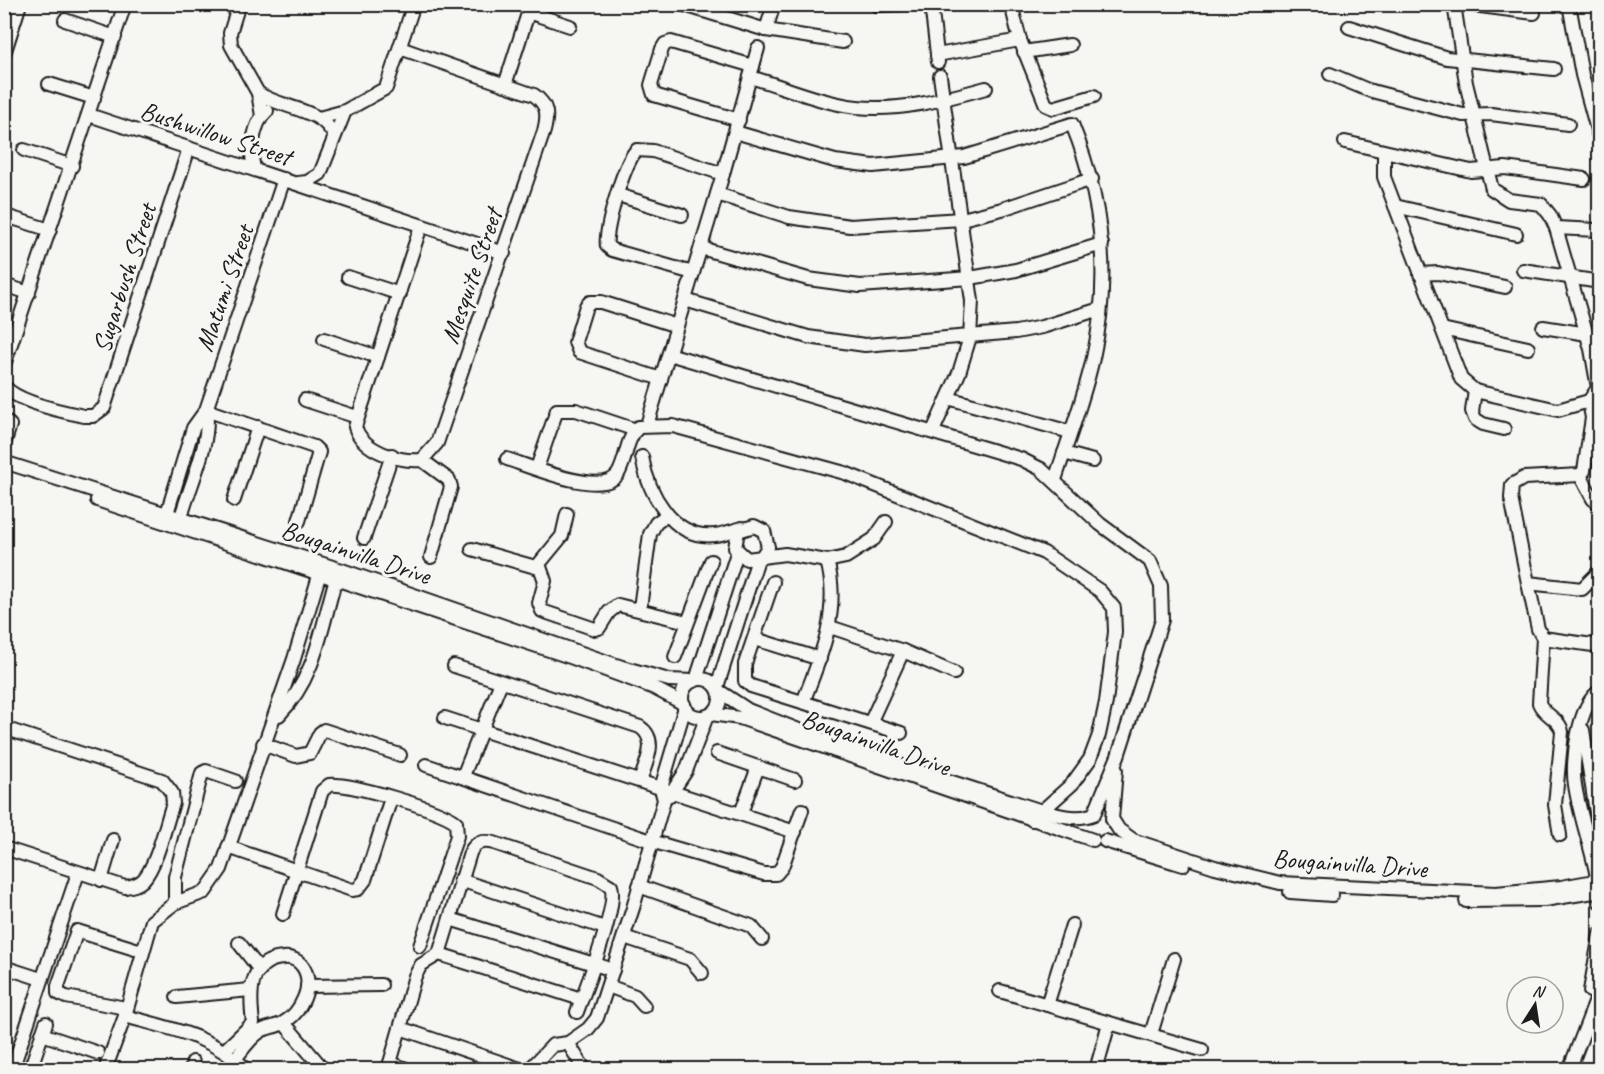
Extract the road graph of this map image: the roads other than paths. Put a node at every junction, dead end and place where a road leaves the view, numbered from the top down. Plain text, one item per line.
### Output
1 (20, 4) edge
2 (126, 4) edge
3 (239, 4) edge
4 (414, 4) edge
5 (681, 4) edge
6 (774, 4) edge
7 (904, 4) edge
8 (931, 4) edge
9 (1011, 4) edge
10 (1454, 4) edge
11 (1465, 4) edge
12 (876, 5) edge
13 (1572, 5) edge
14 (529, 8) edge
15 (1534, 13) dead end
16 (65, 20) dead end
17 (570, 26) dead end
18 (1349, 27) dead end
19 (766, 30) junction
20 (115, 37) junction
21 (843, 42) dead end
22 (1070, 45) dead end
23 (1022, 46) junction
24 (400, 48) junction
25 (758, 48) dead end
26 (4, 54) edge
27 (1462, 59) junction
28 (939, 64) junction
29 (1554, 69) dead end
30 (751, 71) junction
31 (1330, 74) dead end
32 (49, 84) dead end
33 (505, 85) junction
34 (986, 87) dead end
35 (258, 93) junction
36 (1094, 96) dead end
37 (94, 98) junction
38 (944, 99) junction
39 (277, 104) junction
40 (1595, 108) edge
41 (345, 111) junction
42 (1476, 114) junction
43 (89, 115) junction
44 (262, 116) junction
45 (319, 118) junction
46 (1568, 124) dead end
47 (737, 126) junction
48 (334, 136) junction
49 (1599, 141) edge
50 (1345, 142) dead end
51 (252, 147) junction
52 (189, 148) junction
53 (24, 150) dead end
54 (1384, 152) junction
55 (953, 159) junction
56 (236, 163) junction
57 (72, 166) junction
58 (254, 168) junction
59 (1488, 168) junction
60 (322, 169) junction
61 (723, 174) junction
62 (284, 179) junction
63 (1092, 179) junction
64 (1584, 179) dead end
65 (297, 184) junction
66 (329, 194) junction
67 (717, 194) junction
68 (618, 195) junction
69 (1395, 206) junction
70 (682, 215) dead end
71 (6, 216) dead end
72 (962, 219) junction
73 (421, 226) junction
74 (1556, 228) junction
75 (50, 230) junction
76 (1597, 230) dead end
77 (1516, 234) dead end
78 (1102, 244) junction
79 (700, 248) junction
80 (504, 253) junction
81 (1523, 270) dead end
82 (693, 273) junction
83 (1420, 274) junction
84 (348, 277) dead end
85 (970, 278) junction
86 (1569, 279) junction
87 (1599, 282) edge
88 (4, 285) edge
89 (1505, 287) dead end
90 (29, 293) junction
91 (400, 294) junction
92 (685, 300) junction
93 (1100, 309) junction
94 (677, 326) junction
95 (1543, 327) dead end
96 (1442, 329) junction
97 (1593, 336) edge
98 (970, 337) junction
99 (324, 339) dead end
100 (1528, 348) dead end
101 (1595, 350) edge
102 (669, 354) junction
103 (378, 357) junction
104 (4, 365) edge
105 (661, 379) junction
106 (4, 386) edge
107 (1599, 388) edge
108 (1475, 391) junction
109 (948, 398) junction
110 (305, 400) dead end
111 (1589, 401) junction
112 (206, 410) junction
113 (357, 417) junction
114 (1596, 419) edge
115 (4, 420) edge
116 (258, 428) junction
117 (641, 428) junction
118 (1504, 429) dead end
119 (933, 431) junction
120 (1070, 432) junction
121 (4, 445) edge
122 (1594, 449) edge
123 (1064, 453) junction
124 (392, 455) junction
125 (642, 458) dead end
126 (507, 459) dead end
127 (422, 460) junction
128 (1093, 461) dead end
129 (4, 462) edge
130 (537, 468) junction
131 (4, 471) edge
132 (1580, 475) junction
133 (1055, 480) junction
134 (234, 500) dead end
135 (1599, 504) edge
136 (567, 514) dead end
137 (667, 515) junction
138 (166, 517) junction
139 (299, 521) dead end
140 (180, 522) junction
141 (886, 522) dead end
142 (742, 528) junction
143 (714, 535) junction
144 (767, 536) junction
145 (364, 538) dead end
146 (472, 549) dead end
147 (736, 551) junction
148 (785, 554) junction
149 (431, 557) dead end
150 (760, 557) junction
151 (711, 561) dead end
152 (827, 561) junction
153 (538, 568) junction
154 (322, 569) junction
155 (1599, 571) edge
156 (338, 573) junction
157 (773, 582) dead end
158 (1528, 583) junction
159 (640, 608) junction
160 (687, 622) junction
161 (830, 627) junction
162 (1543, 638) junction
163 (755, 639) junction
164 (1599, 646) edge
165 (903, 651) junction
166 (675, 657) dead end
167 (820, 659) junction
168 (454, 666) dead end
169 (954, 673) dead end
170 (694, 681) junction
171 (501, 682) junction
172 (718, 689) junction
173 (1599, 691) edge
174 (803, 702) junction
175 (684, 706) junction
176 (709, 715) junction
177 (445, 718) dead end
178 (274, 720) junction
179 (870, 723) junction
180 (1581, 723) junction
181 (4, 728) edge
182 (482, 729) junction
183 (902, 733) dead end
184 (263, 744) junction
185 (717, 753) dead end
186 (400, 755) dead end
187 (1118, 756) junction
188 (426, 765) dead end
189 (758, 767) junction
190 (463, 776) junction
191 (795, 780) dead end
192 (235, 781) dead end
193 (640, 781) junction
194 (666, 793) junction
195 (391, 798) junction
196 (802, 810) dead end
197 (1042, 811) junction
198 (741, 813) junction
199 (1094, 814) junction
200 (1112, 819) junction
201 (1032, 820) junction
202 (795, 831) junction
203 (1560, 836) dead end
204 (1599, 837) edge
205 (113, 840) dead end
206 (651, 841) junction
207 (1099, 841) junction
208 (228, 847) junction
209 (4, 848) edge
210 (297, 872) junction
211 (78, 873) junction
212 (101, 880) junction
213 (460, 880) junction
214 (1599, 885) edge
215 (639, 886) junction
216 (1324, 891) junction
217 (1599, 902) edge
218 (175, 903) junction
219 (283, 914) dead end
220 (450, 919) junction
221 (1072, 926) dead end
222 (605, 928) junction
223 (624, 937) junction
224 (1599, 937) edge
225 (762, 939) dead end
226 (239, 942) dead end
227 (420, 946) dead end
228 (135, 949) dead end
229 (439, 954) junction
230 (1174, 959) dead end
231 (593, 965) junction
232 (4, 967) edge
233 (260, 970) junction
234 (613, 970) junction
235 (702, 973) dead end
236 (41, 979) junction
237 (308, 986) junction
238 (381, 986) dead end
239 (608, 986) junction
240 (250, 990) junction
241 (1000, 991) dead end
242 (177, 997) dead end
243 (581, 999) junction
244 (1595, 999) edge
245 (1047, 1005) junction
246 (644, 1006) dead end
247 (125, 1012) junction
248 (577, 1012) dead end
249 (284, 1023) junction
250 (1109, 1023) junction
251 (400, 1028) junction
252 (1151, 1034) junction
253 (241, 1043) junction
254 (568, 1043) junction
255 (225, 1050) junction
256 (1202, 1050) dead end
257 (98, 1053) dead end
258 (236, 1058) junction
259 (389, 1066) edge
260 (12, 1070) edge
261 (30, 1070) edge
262 (105, 1070) edge
263 (247, 1070) edge
264 (324, 1070) edge
265 (409, 1070) edge
266 (523, 1070) edge
267 (530, 1070) edge
268 (585, 1070) edge
269 (1096, 1070) edge
270 (1569, 1070) edge

1 - 26 street
2 - 20 street
3 - 35 street
4 - 24 street
5 - 19 street
6 - 19 street
7 - 12 street
8 - 28 street
9 - 23 street
10 - 27 street
11 - 15 street
13 - 40 street
14 - 17 street
14 - 33 street
16 - 20 street
18 - 27 street
19 - 21 street
20 - 37 street
22 - 23 street
23 - 28 street
23 - 36 street
24 - 33 street
24 - 41 street
25 - 30 street
27 - 29 street
27 - 42 street
28 - 38 street
30 - 38 street
30 - 47 street
30 - 47 street
31 - 42 street
32 - 37 street
33 - 80 street, Mesquite Street
34 - 38 street
35 - 39 street
35 - 44 street
37 - 43 street
38 - 55 street
39 - 44 street
39 - 45 street
40 - 49 street
41 - 45 street
41 - 48 street
42 - 46 street
42 - 59 street
43 - 52 street, Bushwillow Street
43 - 57 street
44 - 51 street
45 - 48 street
47 - 55 street
47 - 61 street
48 - 60 street
50 - 54 street
51 - 56 street
51 - 58 street
52 - 56 street, Bushwillow Street
52 - 106 street, Sugarbush Street
53 - 57 street
54 - 59 street
54 - 69 street
55 - 63 street
55 - 72 street
56 - 58 street, Bushwillow Street
57 - 75 street
58 - 62 street, Bushwillow Street
59 - 64 street
59 - 74 street
60 - 65 street
60 - 66 street, Bushwillow Street
61 - 67 street
61 - 68 street
62 - 65 street, Bushwillow Street
62 - 112 street, Matumi Street
63 - 72 street
63 - 78 street
65 - 66 street, Bushwillow Street
66 - 73 street, Bushwillow Street
67 - 72 street
67 - 79 street
68 - 70 street
68 - 82 street
69 - 77 street
69 - 83 street
71 - 75 street
72 - 85 street
73 - 80 street, Bushwillow Street
73 - 91 street
74 - 76 street
74 - 86 street
75 - 90 street
78 - 85 street
78 - 93 street
79 - 82 street
79 - 85 street
80 - 127 street, Mesquite Street
81 - 86 street
82 - 92 street
83 - 89 street
83 - 96 street
84 - 91 street
85 - 98 street
86 - 87 street
86 - 97 street
88 - 90 street
90 - 104 street
91 - 103 street
92 - 94 street
92 - 98 street
93 - 98 street
93 - 120 street
94 - 102 street
94 - 105 street
95 - 97 street
96 - 100 street
96 - 108 street
97 - 101 street
98 - 109 street
99 - 103 street
101 - 107 street
102 - 105 street
102 - 119 street
103 - 113 street
105 - 117 street
107 - 111 street
108 - 111 street
108 - 118 street
109 - 119 street
109 - 120 street
110 - 113 street
111 - 114 street
112 - 116 street
112 - 138 street, Matumi Street
112 - 140 street, Matumi Street
113 - 124 street
114 - 122 street
115 - 121 street
116 - 134 street
116 - 139 street
117 - 130 street
117 - 130 street
117 - 197 street
119 - 133 street
120 - 123 street
122 - 132 street
123 - 128 street
123 - 133 street
124 - 127 street
124 - 145 street
125 - 137 street
126 - 130 street
127 - 149 street
129 - 138 street, Bougainvilla Drive
131 - 138 street, Bougainvilla Drive
132 - 135 street
132 - 158 street
133 - 187 street
136 - 153 street
137 - 143 street
137 - 159 street
138 - 140 street, Bougainvilla Drive
140 - 154 street, Bougainvilla Drive
141 - 152 street
142 - 143 street
142 - 144 street
142 - 147 street
143 - 147 street
144 - 148 street
144 - 150 street
146 - 153 street
147 - 150 street
147 - 170 street
148 - 150 street
148 - 152 street
150 - 172 street
151 - 160 street
152 - 161 street
153 - 159 street
154 - 156 street, Bougainvilla Drive
154 - 178 street
155 - 158 street
156 - 170 street, Bougainvilla Drive
156 - 175 street, Bougainvilla Drive
156 - 178 street
157 - 163 street
158 - 162 street
159 - 160 street
160 - 166 street
161 - 165 street
161 - 167 street
162 - 164 street
162 - 203 street
163 - 167 street
163 - 174 street
165 - 169 street
165 - 179 street
167 - 174 street
168 - 171 street
170 - 172 street, Bougainvilla Drive
170 - 175 street
171 - 182 street
171 - 193 street
172 - 176 street
172 - 197 street, Bougainvilla Drive
173 - 180 street
174 - 179 street
175 - 176 street, Bougainvilla Drive
175 - 194 street
176 - 194 street
176 - 201 street, Bougainvilla Drive
177 - 182 street
178 - 184 street
179 - 183 street
180 - 204 street
180 - 214 street
181 - 212 street
182 - 190 street
182 - 193 street
184 - 186 street
184 - 208 street
185 - 189 street
187 - 199 street
187 - 200 street
188 - 190 street
189 - 191 street
189 - 198 street
190 - 206 street
192 - 218 street
193 - 194 street
194 - 198 street
194 - 206 street
195 - 210 street
195 - 210 street
195 - 227 street
196 - 202 street
197 - 199 street, Bougainvilla Drive
197 - 201 street
198 - 202 street
199 - 200 street, Bougainvilla Drive
199 - 207 street
200 - 207 street
200 - 216 street, Bougainvilla Drive
201 - 207 street, Bougainvilla Drive
202 - 206 street
205 - 212 street
206 - 215 street
207 - 216 street, Bougainvilla Drive
208 - 210 street
208 - 218 street
209 - 211 street
210 - 219 street
211 - 212 street
211 - 236 street
213 - 220 street
213 - 222 street
213 - 222 street
214 - 216 street, Bougainvilla Drive
214 - 217 street
215 - 223 street
215 - 225 street
218 - 247 street
220 - 229 street
220 - 231 street
221 - 245 street
222 - 231 street
223 - 234 street
223 - 235 street
224 - 244 street
226 - 233 street
228 - 247 street
229 - 243 street
229 - 251 street
230 - 252 street
231 - 234 street
231 - 243 street
232 - 236 street
233 - 237 street
233 - 240 street
234 - 239 street
236 - 260 street
237 - 238 street
237 - 249 street
239 - 246 street
239 - 254 street
240 - 242 street
240 - 253 street
241 - 245 street
243 - 248 street
244 - 270 street
245 - 250 street
247 - 255 street
247 - 262 street
249 - 253 street
249 - 264 street
250 - 252 street
250 - 269 street
251 - 259 street
251 - 266 street
252 - 256 street
253 - 255 street
253 - 258 street
254 - 267 street
254 - 268 street
255 - 258 street
257 - 261 street
258 - 263 street
259 - 265 street

